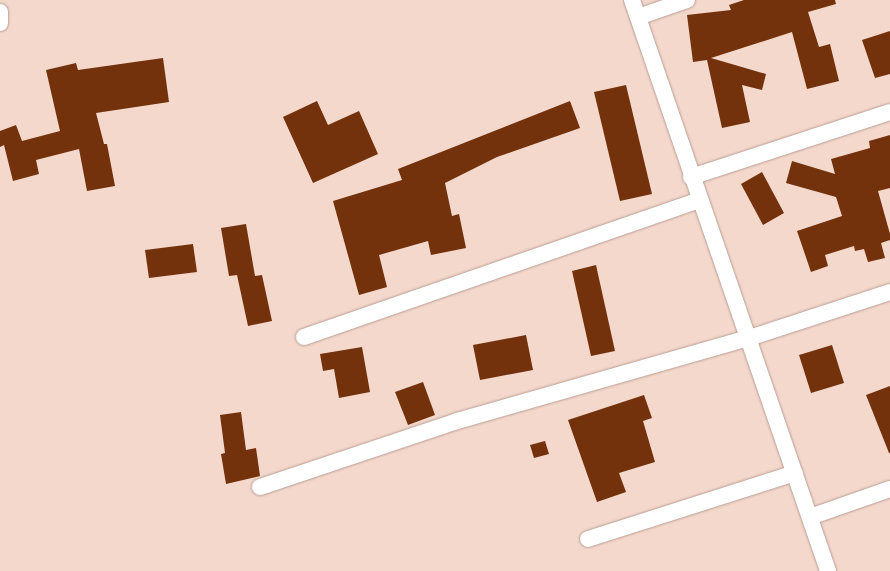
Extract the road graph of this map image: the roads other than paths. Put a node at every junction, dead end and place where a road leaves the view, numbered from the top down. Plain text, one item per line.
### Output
1 (632, 0) edge
2 (687, 0) edge
3 (0, 12) edge
4 (638, 16) junction
5 (0, 24) edge
6 (890, 112) edge
7 (691, 177) junction
8 (700, 200) junction
9 (890, 292) edge
10 (304, 337) dead end
11 (749, 338) junction
12 (795, 473) junction
13 (260, 487) dead end
14 (890, 489) edge
15 (810, 517) junction
16 (588, 539) dead end
17 (828, 571) edge

1 - 4 street
2 - 4 street
3 - 5 street
4 - 7 street
6 - 7 street
7 - 8 street
8 - 10 street
8 - 11 street
9 - 11 street
11 - 12 street
11 - 13 street
12 - 15 street
12 - 16 street
14 - 15 street
15 - 17 street

